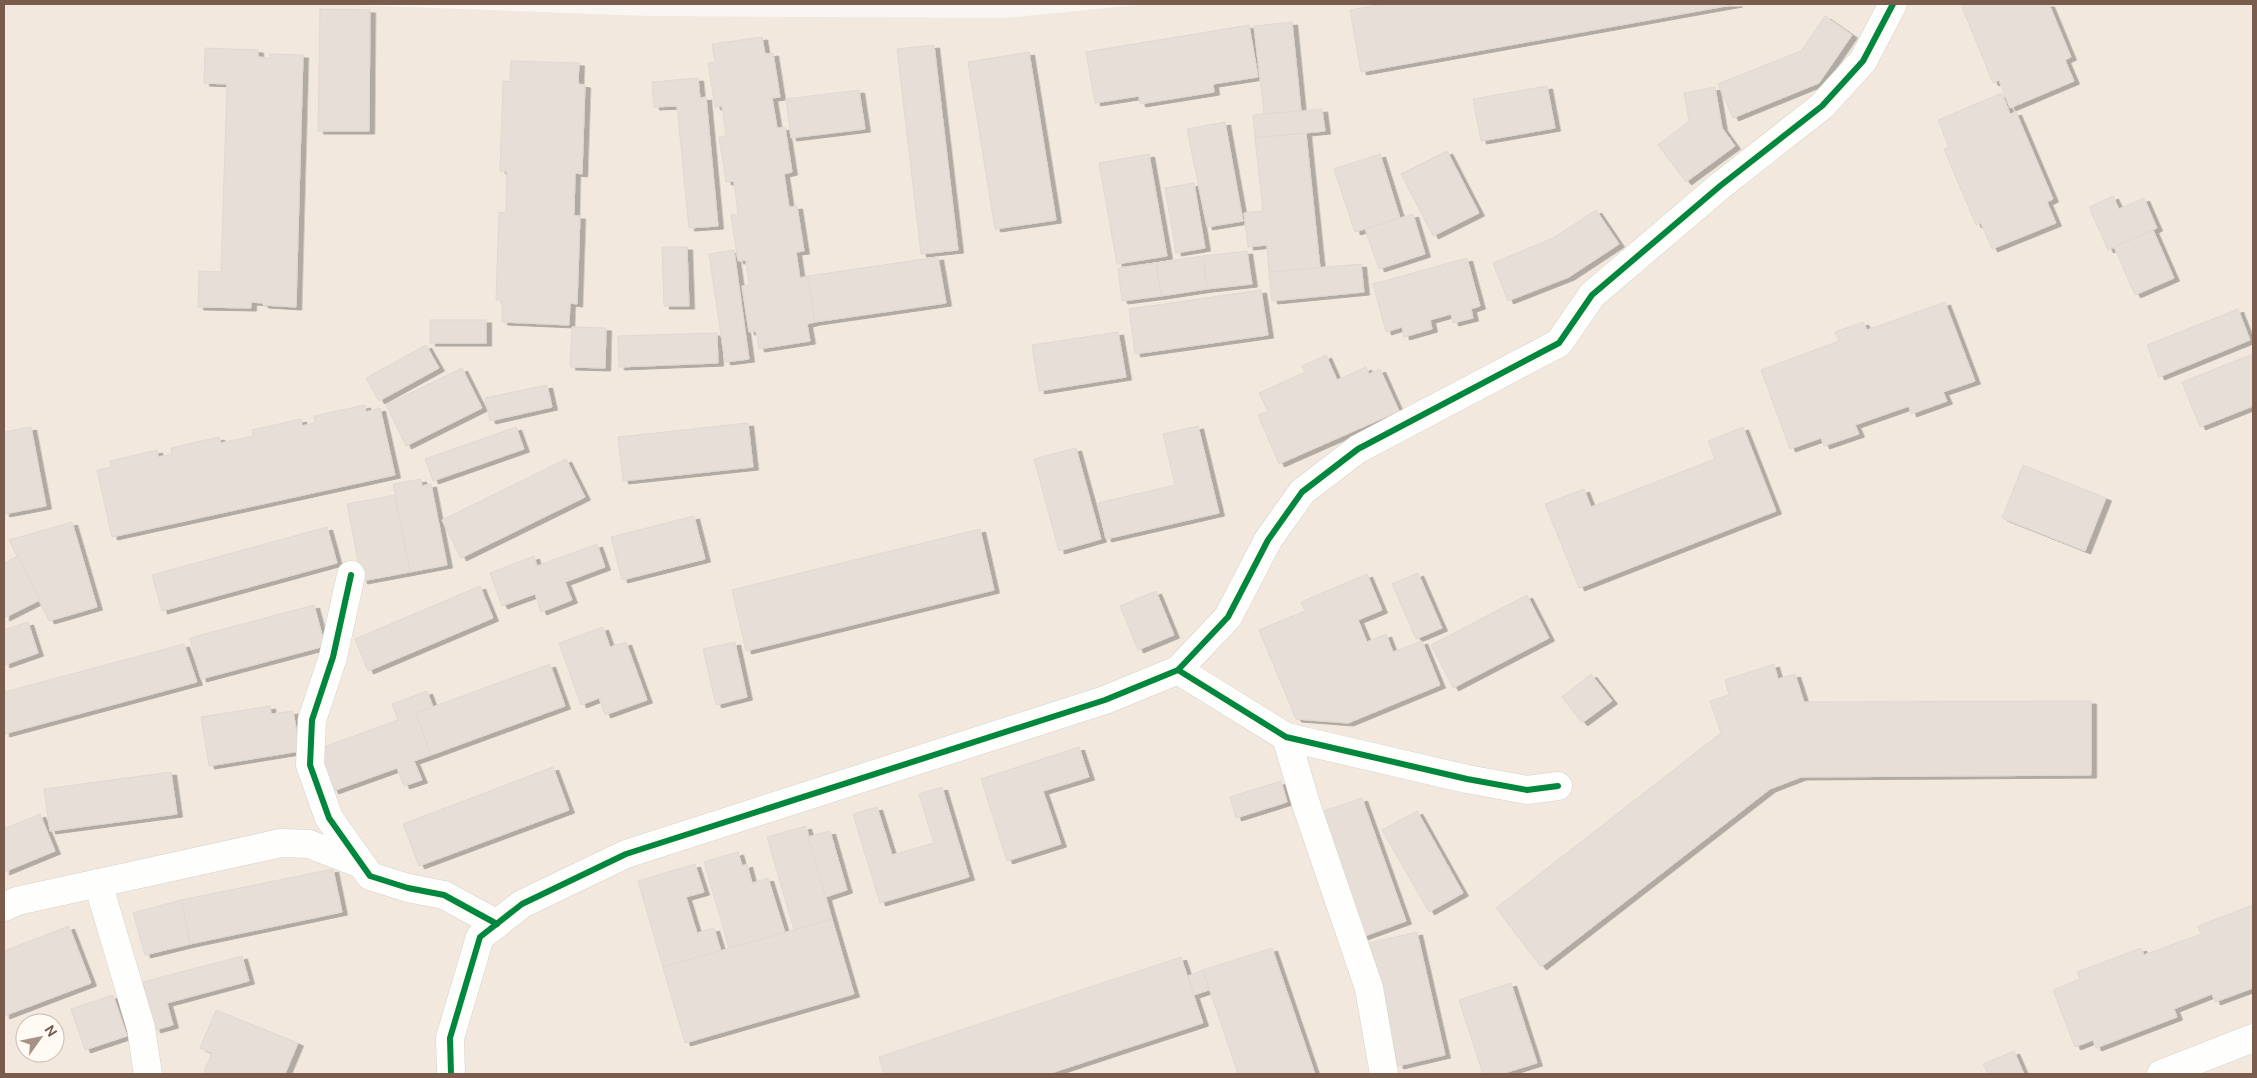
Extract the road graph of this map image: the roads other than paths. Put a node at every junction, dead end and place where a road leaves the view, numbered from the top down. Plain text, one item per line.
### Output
1 (1893, 4) edge
2 (351, 575) dead end
3 (1178, 670) junction
4 (1286, 737) junction
5 (1558, 786) dead end
6 (362, 864) junction
7 (98, 883) junction
8 (4, 906) edge
9 (497, 924) junction
10 (2253, 1038) edge
11 (148, 1074) edge
12 (451, 1074) edge
13 (1384, 1074) edge
14 (2161, 1074) edge

1 - 3 street
2 - 6 street
3 - 4 street
3 - 9 street
4 - 5 street
4 - 13 street
6 - 7 street
6 - 9 street
7 - 8 street
7 - 11 street
9 - 12 street
10 - 14 street

